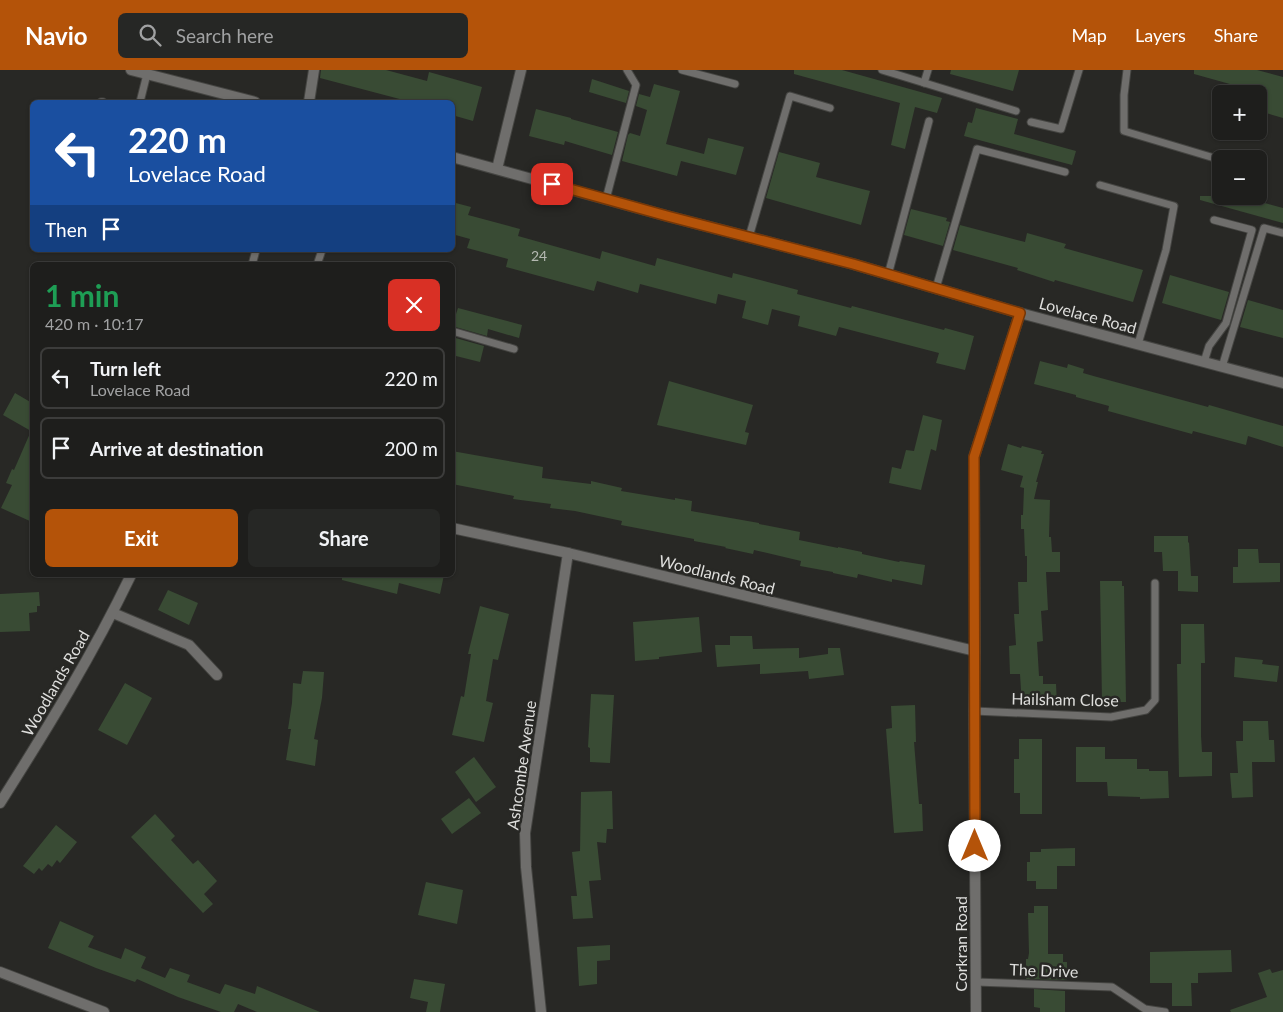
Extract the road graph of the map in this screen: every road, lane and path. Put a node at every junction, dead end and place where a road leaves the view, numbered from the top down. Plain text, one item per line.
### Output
1 (131, 70) edge
2 (314, 70) edge
3 (522, 70) edge
4 (627, 70) edge
5 (682, 70) edge
6 (882, 70) edge
7 (928, 70) edge
8 (1079, 70) edge
9 (1127, 70) edge
10 (147, 74) junction
11 (924, 83) junction
12 (735, 84) dead end
13 (140, 100) edge
14 (247, 100) edge
15 (309, 100) edge
16 (830, 108) dead end
17 (1016, 110) dead end
18 (929, 121) dead end
19 (1031, 122) dead end
20 (455, 157) edge
21 (1212, 157) edge
22 (497, 169) junction
23 (1065, 172) dead end
24 (1100, 184) dead end
25 (606, 199) junction
26 (1214, 220) dead end
27 (1283, 233) edge
28 (749, 237) junction
29 (888, 275) junction
30 (936, 288) junction
31 (1020, 313) junction
32 (455, 332) edge
33 (1138, 344) junction
34 (514, 349) dead end
35 (1204, 362) junction
36 (1222, 367) junction
37 (1283, 383) edge
38 (455, 529) edge
39 (568, 553) junction
40 (130, 577) edge
41 (1155, 584) dead end
42 (113, 612) junction
43 (975, 651) junction
44 (217, 675) dead end
45 (974, 711) junction
46 (0, 803) edge
47 (0, 972) edge
48 (976, 982) junction
49 (104, 1012) edge
50 (541, 1012) edge
51 (976, 1012) edge
52 (1166, 1012) edge

1 - 10 street
2 - 15 street
3 - 22 street
4 - 25 lane
5 - 12 lane
6 - 11 lane
7 - 11 lane
8 - 19 lane
9 - 21 lane
10 - 13 lane
10 - 14 street
11 - 17 lane
16 - 28 lane
18 - 29 lane
20 - 22 street, Lovelace Road
22 - 25 street, Lovelace Road
23 - 30 lane
24 - 33 lane
25 - 28 street, Lovelace Road
26 - 35 lane
27 - 36 lane
28 - 29 street, Lovelace Road
29 - 30 street, Lovelace Road
30 - 31 street, Lovelace Road
31 - 33 street, Lovelace Road
31 - 43 street, Corkran Road
32 - 34 lane
33 - 35 street, Lovelace Road
35 - 36 street, Lovelace Road
36 - 37 street, Lovelace Road
38 - 39 street, Woodlands Road
39 - 43 street, Woodlands Road
39 - 50 street, Ashcombe Avenue
40 - 42 street, Woodlands Road
41 - 45 lane, Hailsham Close
42 - 44 street
42 - 46 street, Woodlands Road
43 - 45 street, Corkran Road
45 - 48 street, Corkran Road
47 - 49 street
48 - 51 street, Corkran Road
48 - 52 lane, The Drive

